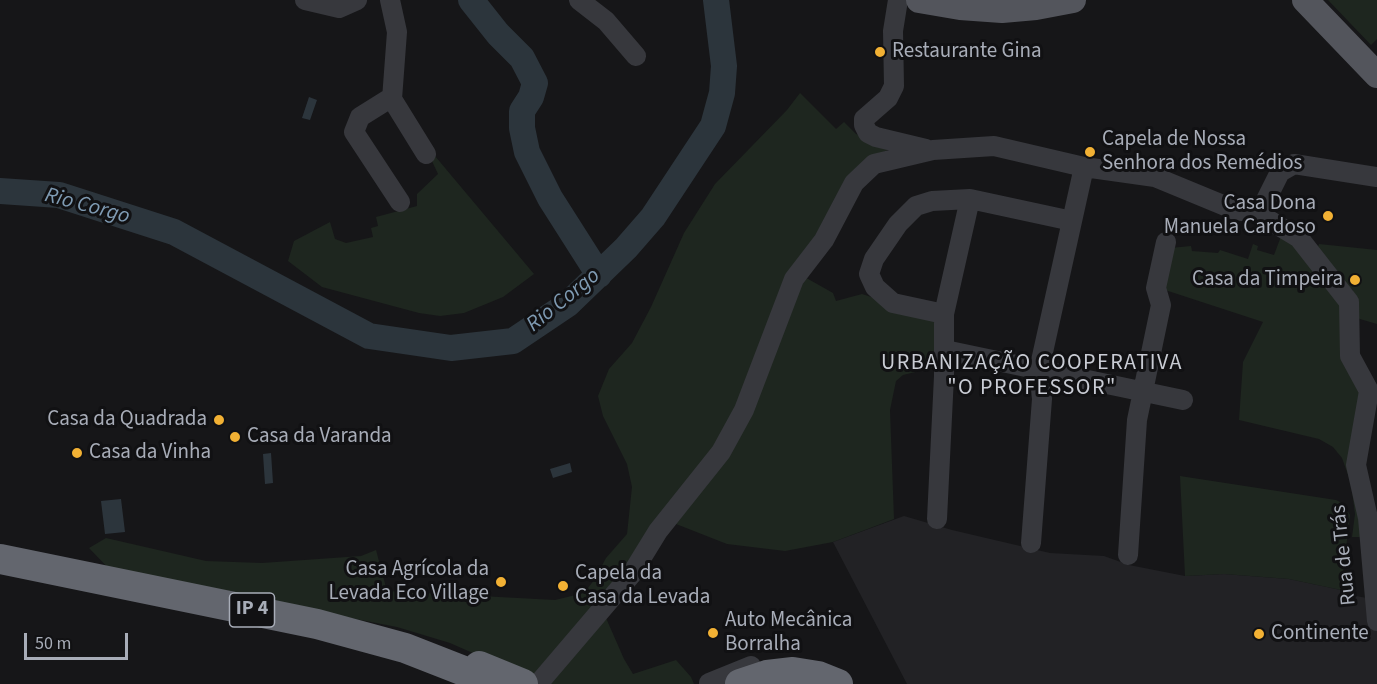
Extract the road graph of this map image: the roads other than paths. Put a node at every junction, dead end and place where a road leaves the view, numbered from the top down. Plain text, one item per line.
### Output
1 (305, 0) edge
2 (357, 0) edge
3 (390, 0) edge
4 (579, 0) edge
5 (898, 0) edge
6 (919, 0) edge
7 (1073, 0) edge
8 (1305, 0) edge
9 (636, 56) dead end
10 (1377, 75) edge
11 (392, 97) junction
12 (933, 150) junction
13 (426, 154) dead end
14 (1084, 167) junction
15 (1377, 177) edge
16 (970, 199) junction
17 (400, 201) dead end
18 (1254, 211) junction
19 (1072, 221) junction
20 (1166, 242) dead end
21 (944, 314) junction
22 (945, 351) junction
23 (1039, 370) junction
24 (1143, 393) junction
25 (1183, 400) dead end
26 (937, 519) dead end
27 (1031, 543) dead end
28 (1128, 555) dead end
29 (0, 559) edge
30 (0, 572) edge
31 (1377, 621) edge
32 (426, 655) junction
33 (466, 684) edge
34 (497, 684) edge
35 (523, 684) edge
36 (538, 684) edge
37 (710, 684) edge
38 (740, 684) edge
39 (838, 684) edge
40 (851, 684) edge

1 - 2 street
3 - 11 street
4 - 9 street
5 - 12 street
6 - 7 main road
8 - 10 main road
11 - 13 street
11 - 17 street
12 - 14 street, Rua de Trás
12 - 36 street
14 - 18 street, Rua de Trás
14 - 19 street
15 - 18 street
16 - 19 street
16 - 21 street
16 - 21 street
18 - 31 street, Rua de Trás
19 - 23 street
20 - 24 street
21 - 22 street
22 - 23 street
22 - 26 street
23 - 24 street
23 - 27 street
24 - 25 street
24 - 28 street
29 - 32 highway, IP 4
30 - 33 highway, IP 4
32 - 34 highway, IP 4
32 - 35 highway
37 - 40 street
38 - 39 highway

